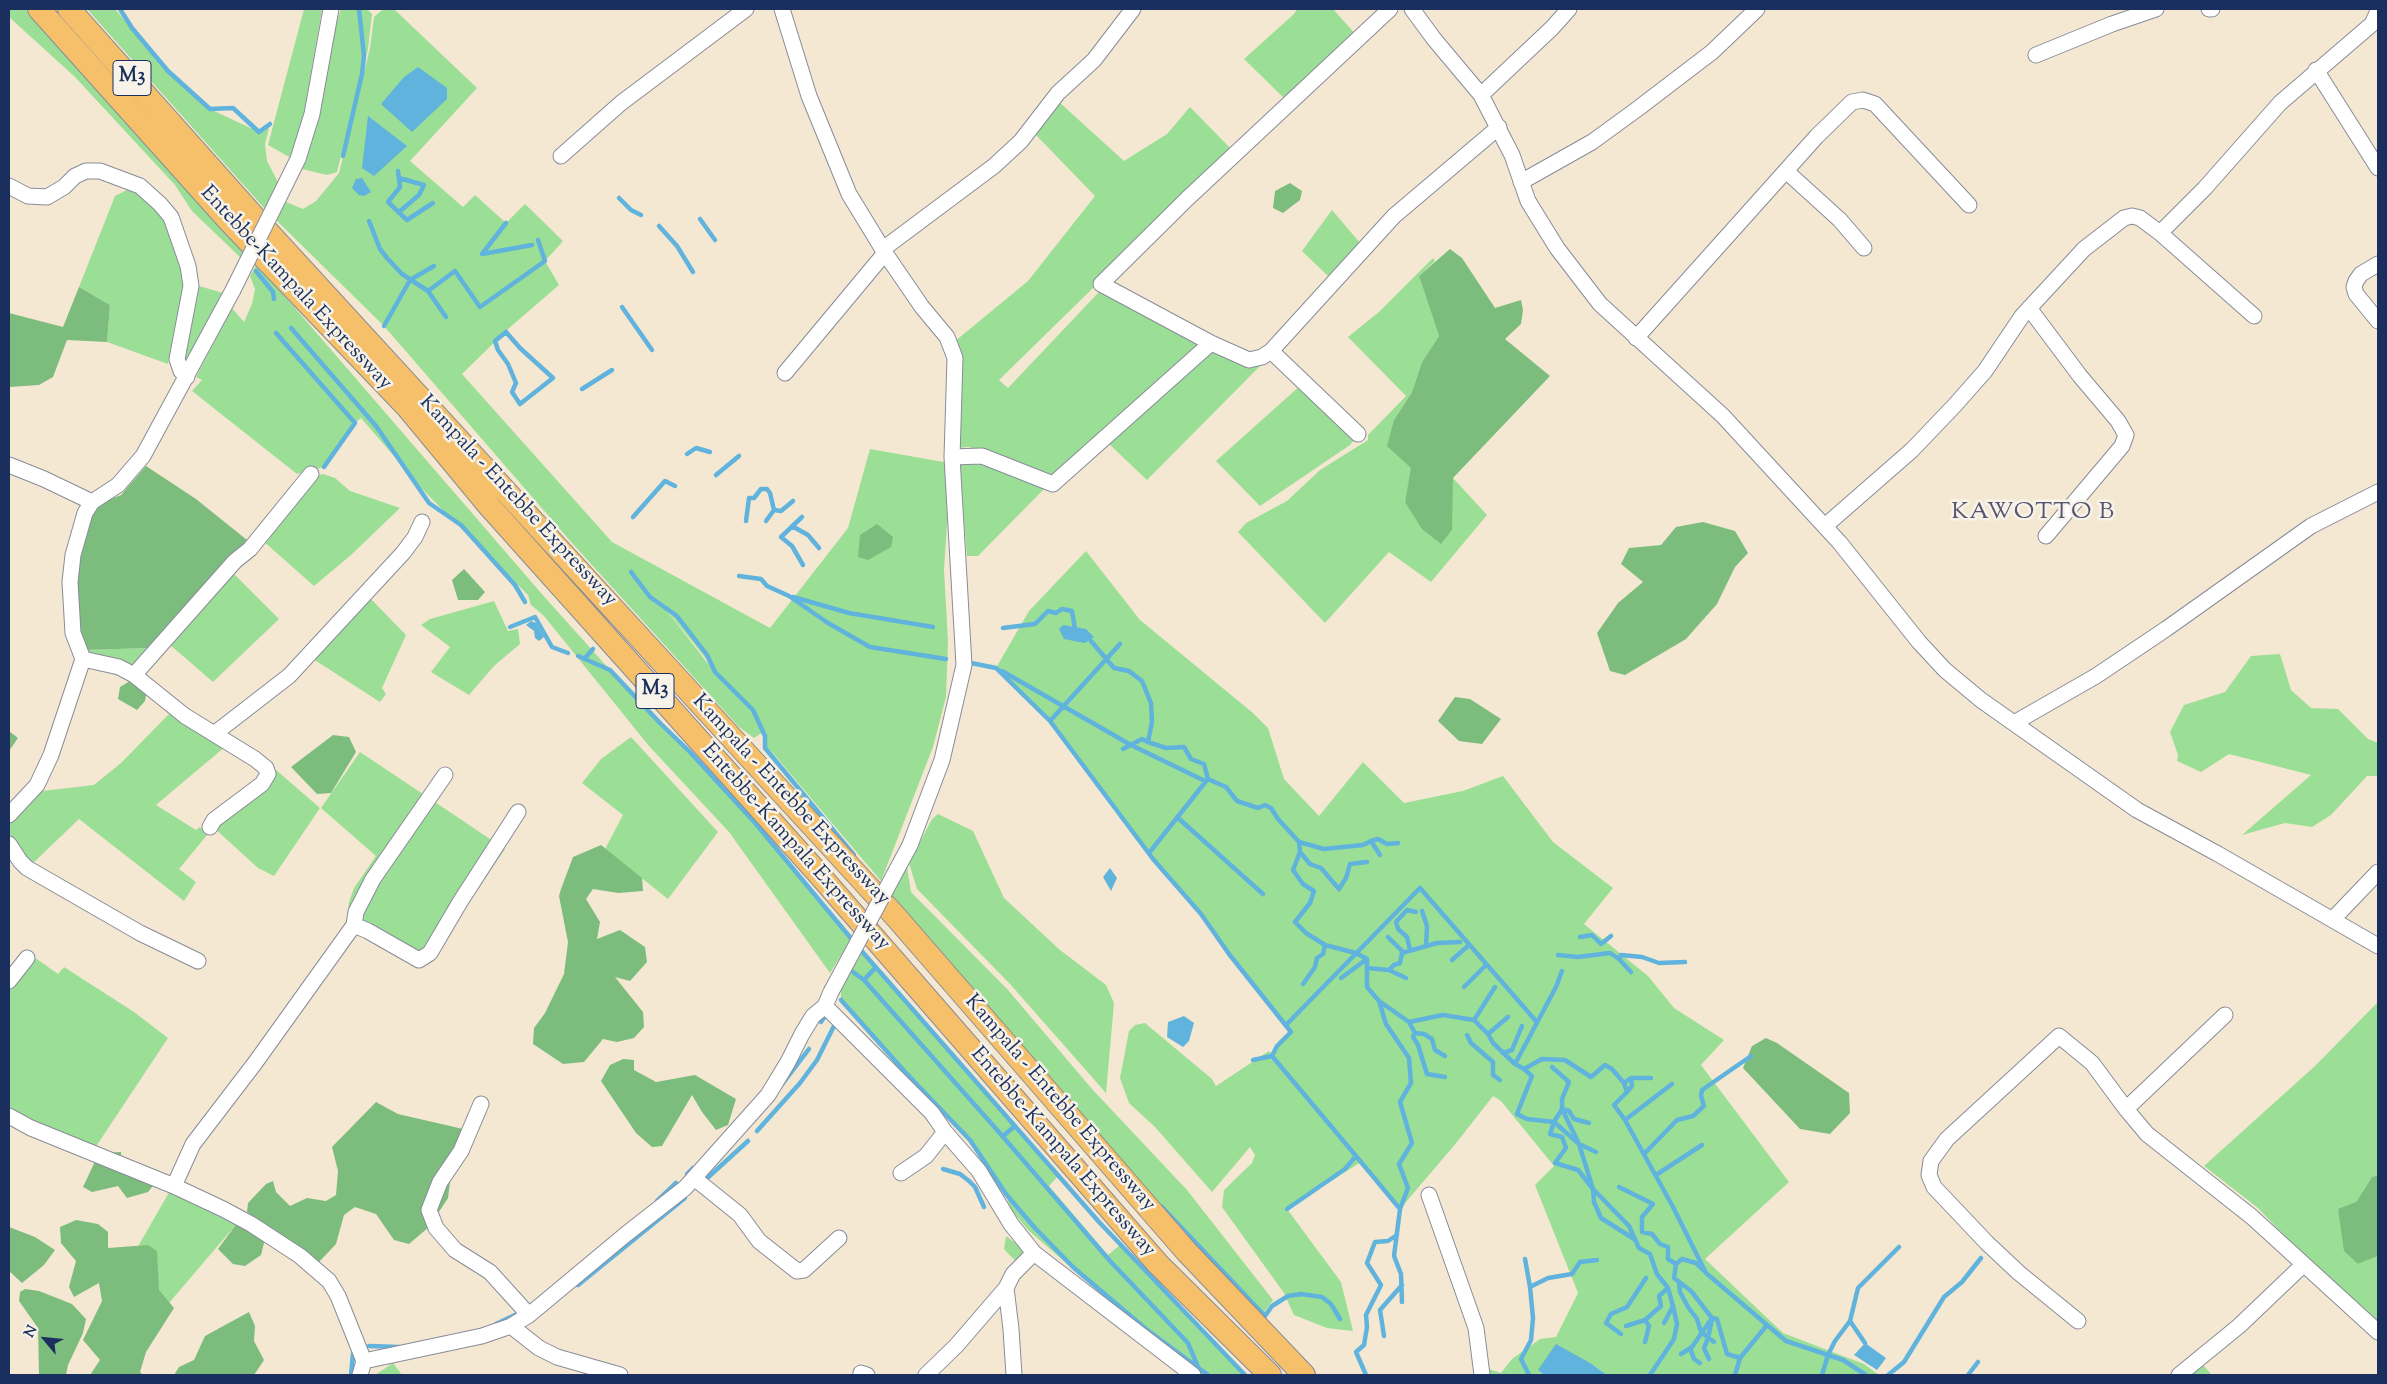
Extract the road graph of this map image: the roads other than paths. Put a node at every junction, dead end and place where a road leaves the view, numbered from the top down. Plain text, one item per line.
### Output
1 (39, 9) edge
2 (69, 9) edge
3 (331, 9) edge
4 (746, 9) edge
5 (782, 9) edge
6 (1133, 9) edge
7 (1390, 9) edge
8 (1412, 9) edge
9 (1569, 9) edge
10 (1757, 9) edge
11 (2156, 9) edge
12 (2378, 11) edge
13 (2036, 55) dead end
14 (2316, 70) junction
15 (1481, 95) junction
16 (1499, 127) junction
17 (561, 156) dead end
18 (2378, 168) edge
19 (1786, 171) junction
20 (1521, 182) junction
21 (9, 186) edge
22 (1969, 205) dead end
23 (2160, 233) junction
24 (1864, 248) dead end
25 (884, 251) junction
26 (2378, 264) edge
27 (2029, 308) junction
28 (2254, 316) dead end
29 (2378, 321) edge
30 (1636, 338) junction
31 (1211, 343) junction
32 (1270, 351) junction
33 (785, 373) dead end
34 (187, 377) junction
35 (1358, 434) dead end
36 (952, 457) junction
37 (9, 465) edge
38 (311, 474) dead end
39 (2378, 492) edge
40 (92, 502) junction
41 (422, 522) dead end
42 (1825, 526) junction
43 (2046, 536) dead end
44 (82, 660) junction
45 (134, 675) junction
46 (2014, 723) junction
47 (214, 734) junction
48 (445, 775) dead end
49 (518, 812) dead end
50 (9, 815) edge
51 (210, 827) dead end
52 (9, 844) edge
53 (2378, 872) edge
54 (2333, 919) junction
55 (354, 925) junction
56 (2378, 946) edge
57 (27, 958) dead end
58 (198, 961) dead end
59 (9, 981) edge
60 (828, 999) junction
61 (2225, 1015) dead end
62 (481, 1104) dead end
63 (2126, 1109) junction
64 (9, 1116) edge
65 (945, 1132) junction
66 (901, 1173) dead end
67 (694, 1178) junction
68 (174, 1186) junction
69 (1429, 1194) dead end
70 (839, 1238) dead end
71 (1034, 1253) junction
72 (2303, 1265) junction
73 (1006, 1288) junction
74 (529, 1316) junction
75 (2078, 1321) dead end
76 (512, 1326) junction
77 (2378, 1332) edge
78 (362, 1368) edge
79 (620, 1375) edge
80 (926, 1375) edge
81 (1014, 1375) edge
82 (1193, 1375) edge
83 (1270, 1375) edge
84 (1304, 1375) edge
85 (1482, 1375) edge
86 (2179, 1375) edge

1 - 83 highway, Entebbe-Kampala Expressway / M3
2 - 84 highway, Kampala - Entebbe Expressway / M3
3 - 34 street, bridge
4 - 17 street
5 - 25 street
6 - 25 street
7 - 31 street
8 - 15 street
9 - 15 street
10 - 20 street
11 - 13 street
12 - 14 street
14 - 18 street
14 - 23 street
15 - 16 street
16 - 20 street
16 - 32 street
19 - 22 street
19 - 24 street
19 - 30 street
20 - 30 street
21 - 34 street
23 - 27 street
23 - 28 street
25 - 33 street
25 - 36 street
26 - 29 street
27 - 42 street
27 - 43 street
30 - 42 street
31 - 32 street
31 - 36 street
32 - 35 street
34 - 40 street
36 - 60 street, bridge
37 - 40 street
38 - 45 street
39 - 46 street
40 - 44 street
41 - 47 street
42 - 46 street
44 - 45 street
44 - 50 street
45 - 47 street
46 - 54 street
47 - 51 street
48 - 55 street
49 - 55 street
52 - 58 street
53 - 54 street
54 - 56 street
55 - 68 street
57 - 59 street
60 - 65 street
60 - 67 street
61 - 63 street
62 - 74 street
63 - 72 street
63 - 75 street
64 - 68 street
65 - 66 street
65 - 71 street
67 - 70 street
67 - 74 street
68 - 78 street
69 - 85 street
71 - 73 street
71 - 82 street
72 - 77 street
72 - 86 street
73 - 80 street
73 - 81 street
74 - 76 street
76 - 78 street
76 - 79 street

